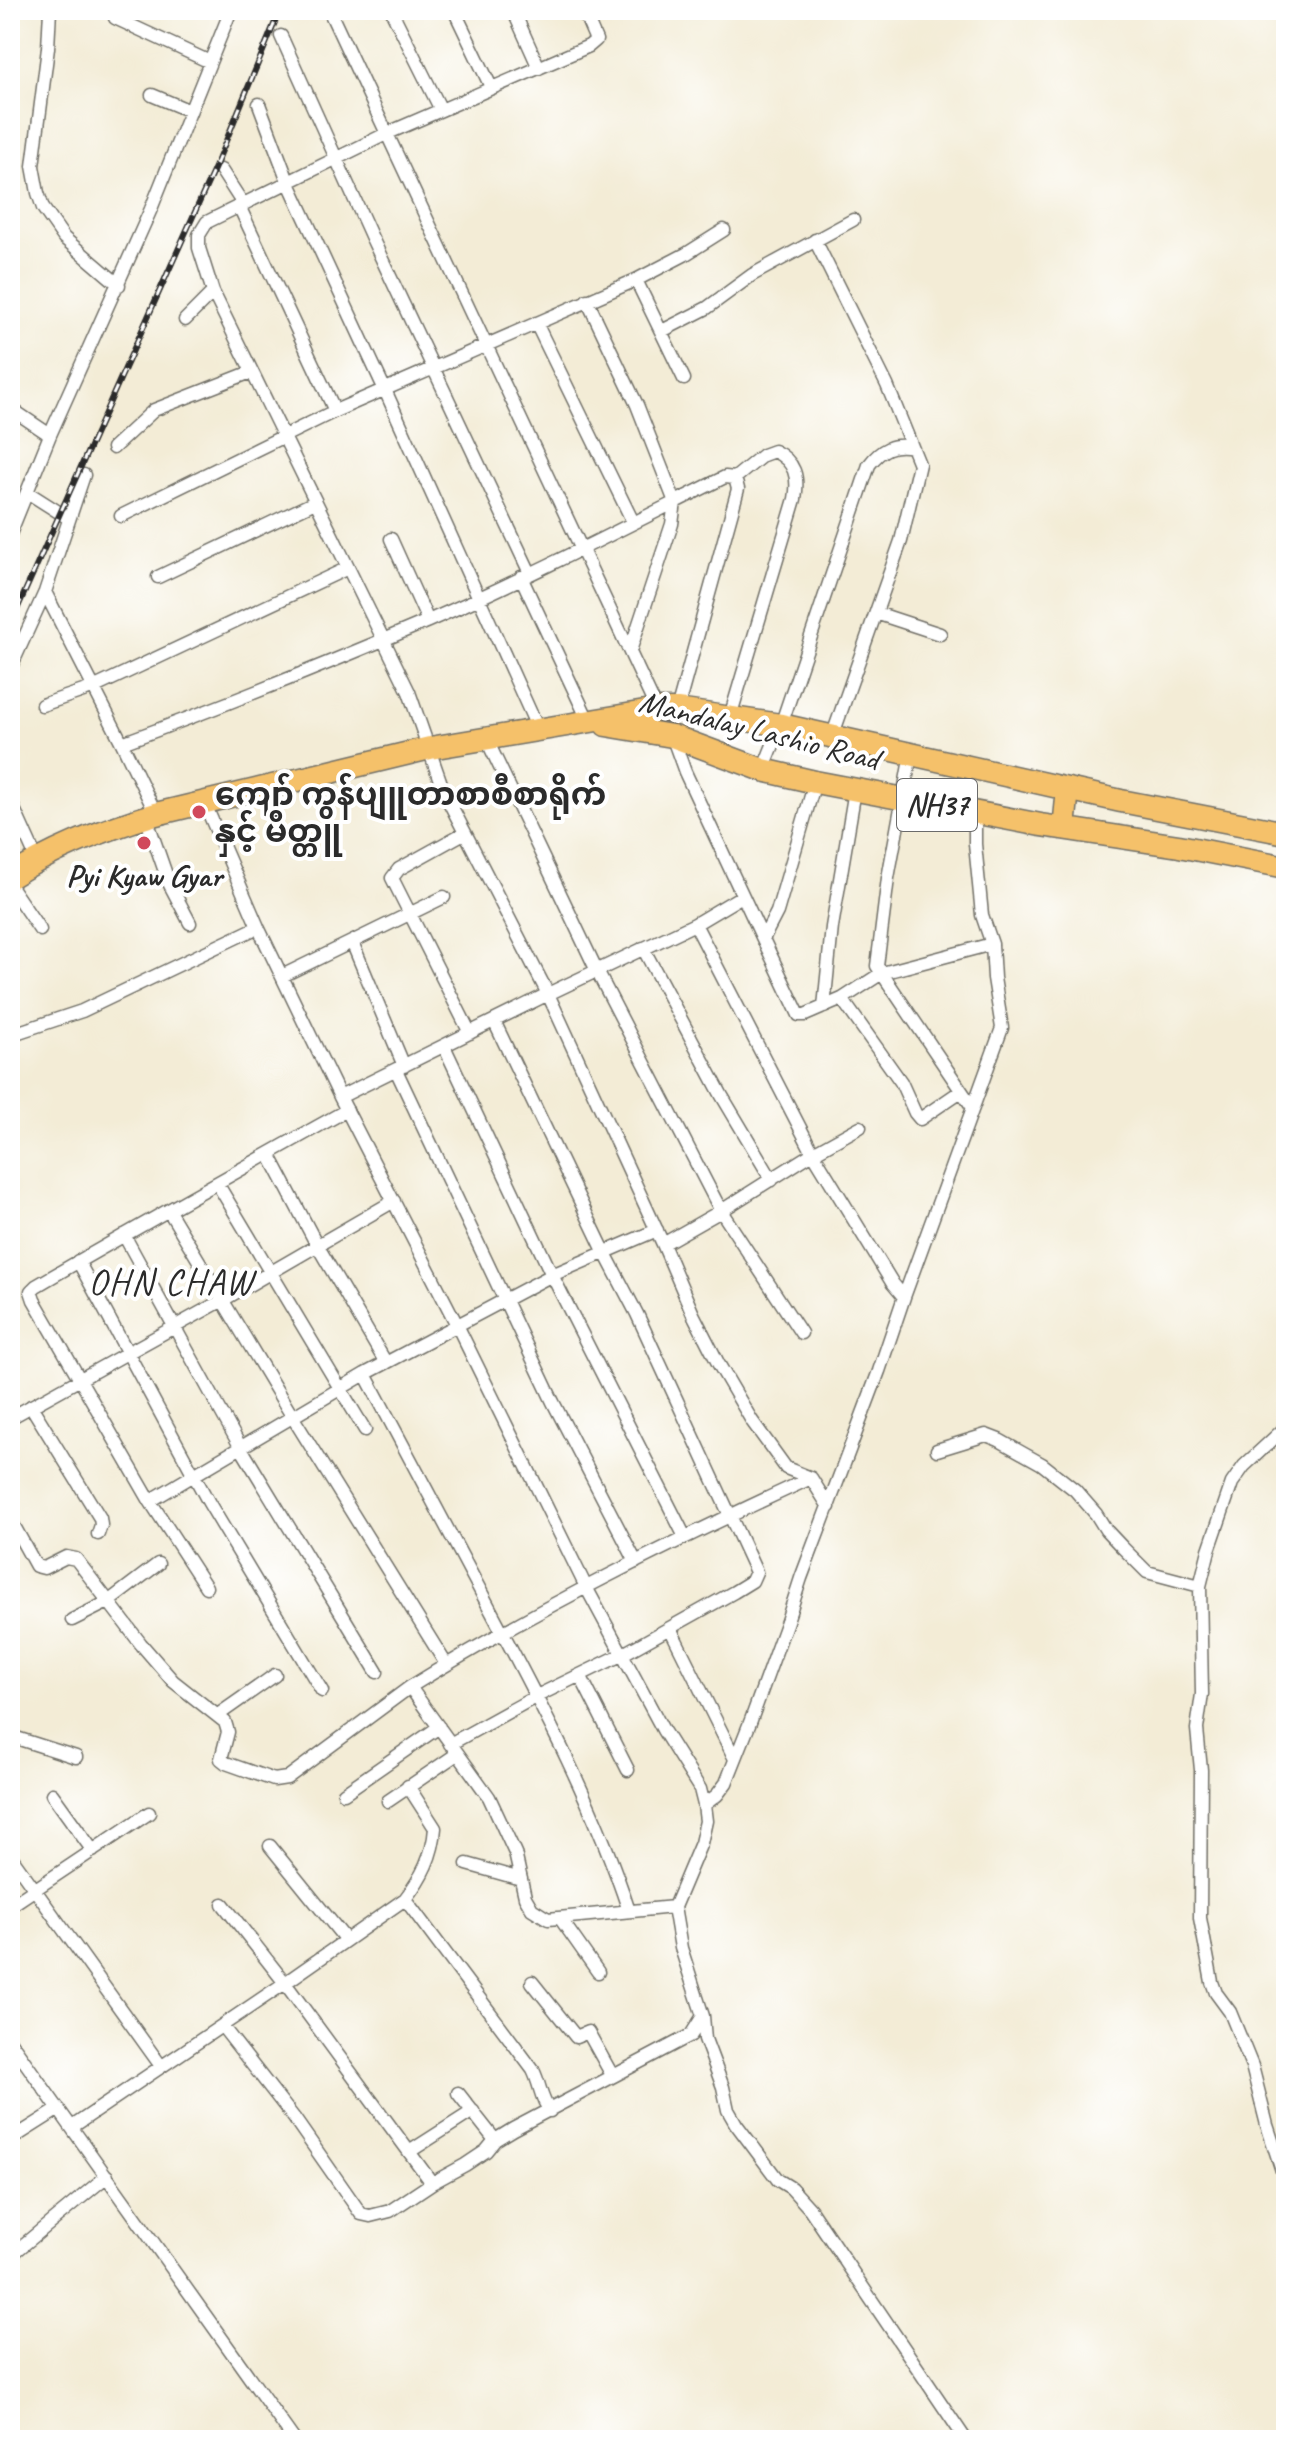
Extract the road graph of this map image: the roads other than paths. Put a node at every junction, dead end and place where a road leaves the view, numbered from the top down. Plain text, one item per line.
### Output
1 (50, 10) edge
2 (231, 10) edge
3 (329, 10) edge
4 (391, 10) edge
5 (454, 10) edge
6 (513, 10) edge
7 (583, 10) edge
8 (115, 18) dead end
9 (281, 36) dead end
10 (210, 62) junction
11 (539, 68) junction
12 (491, 87) junction
13 (152, 95) dead end
14 (259, 104) dead end
15 (441, 110) junction
16 (190, 111) junction
17 (388, 133) junction
18 (335, 159) junction
19 (221, 170) dead end
20 (288, 181) junction
21 (241, 205) junction
22 (853, 220) dead end
23 (724, 230) dead end
24 (815, 240) junction
25 (636, 280) junction
26 (119, 285) junction
27 (213, 292) junction
28 (587, 300) junction
29 (185, 320) dead end
30 (536, 323) junction
31 (662, 331) junction
32 (485, 346) junction
33 (435, 369) junction
34 (251, 372) junction
35 (684, 379) dead end
36 (385, 390) junction
37 (10, 408) edge
38 (335, 411) junction
39 (50, 435) junction
40 (283, 435) junction
41 (912, 447) junction
42 (113, 448) dead end
43 (84, 475) dead end
44 (735, 478) junction
45 (27, 492) junction
46 (315, 502) junction
47 (675, 502) junction
48 (121, 516) dead end
49 (68, 518) junction
50 (633, 522) junction
51 (10, 534) edge
52 (391, 539) dead end
53 (580, 548) junction
54 (348, 568) junction
55 (526, 575) junction
56 (158, 577) dead end
57 (45, 592) junction
58 (478, 598) junction
59 (876, 613) junction
60 (428, 621) junction
61 (940, 634) dead end
62 (383, 638) junction
63 (630, 651) junction
64 (10, 669) edge
65 (95, 687) junction
66 (42, 705) dead end
67 (667, 710) junction
68 (730, 717) junction
69 (591, 722) junction
70 (781, 725) junction
71 (538, 729) junction
72 (672, 736) junction
73 (832, 737) junction
74 (486, 738) junction
75 (122, 743) junction
76 (430, 748) junction
77 (911, 754) junction
78 (763, 770) junction
79 (815, 782) junction
80 (1068, 789) junction
81 (855, 790) junction
82 (904, 799) junction
83 (10, 800) edge
84 (204, 802) junction
85 (975, 813) junction
86 (151, 816) junction
87 (1064, 828) junction
88 (464, 833) junction
89 (1286, 833) edge
90 (37, 860) junction
91 (1286, 867) edge
92 (10, 877) edge
93 (10, 886) edge
94 (742, 896) junction
95 (444, 897) dead end
96 (411, 913) junction
97 (190, 923) dead end
98 (695, 924) junction
99 (258, 927) junction
100 (40, 930) dead end
101 (763, 939) junction
102 (352, 942) junction
103 (992, 944) junction
104 (643, 948) junction
105 (597, 971) junction
106 (882, 973) junction
107 (282, 976) junction
108 (548, 994) junction
109 (842, 999) junction
110 (824, 1007) junction
111 (494, 1021) junction
112 (470, 1033) junction
113 (10, 1035) edge
114 (444, 1046) junction
115 (400, 1068) junction
116 (961, 1091) junction
117 (340, 1097) junction
118 (973, 1108) junction
119 (347, 1110) junction
120 (860, 1127) dead end
121 (813, 1153) junction
122 (269, 1154) junction
123 (772, 1180) junction
124 (217, 1183) junction
125 (394, 1201) junction
126 (169, 1211) junction
127 (721, 1211) junction
128 (657, 1230) junction
129 (124, 1235) junction
130 (663, 1244) junction
131 (317, 1245) junction
132 (605, 1253) junction
133 (78, 1261) junction
134 (271, 1271) junction
135 (552, 1275) junction
136 (904, 1297) junction
137 (505, 1299) junction
138 (223, 1300) junction
139 (457, 1325) junction
140 (175, 1326) junction
141 (801, 1333) dead end
142 (128, 1353) junction
143 (386, 1363) junction
144 (365, 1374) junction
145 (80, 1377) junction
146 (340, 1388) junction
147 (31, 1406) junction
148 (292, 1416) junction
149 (10, 1418) edge
150 (1286, 1427) edge
151 (365, 1430) dead end
152 (241, 1448) junction
153 (937, 1450) dead end
154 (195, 1474) junction
155 (811, 1478) junction
156 (150, 1501) junction
157 (829, 1507) junction
158 (731, 1515) junction
159 (10, 1519) edge
160 (98, 1534) dead end
161 (685, 1537) junction
162 (636, 1562) junction
163 (158, 1564) dead end
164 (1200, 1586) junction
165 (206, 1587) dead end
166 (586, 1587) junction
167 (108, 1602) junction
168 (72, 1620) dead end
169 (670, 1628) junction
170 (502, 1631) junction
171 (623, 1654) junction
172 (446, 1664) junction
173 (377, 1672) dead end
174 (275, 1675) dead end
175 (580, 1675) junction
176 (410, 1687) junction
177 (322, 1691) dead end
178 (537, 1696) junction
179 (218, 1715) junction
180 (439, 1727) junction
181 (10, 1736) edge
182 (454, 1749) junction
183 (76, 1757) dead end
184 (735, 1759) junction
185 (628, 1770) dead end
186 (408, 1786) junction
187 (344, 1793) dead end
188 (52, 1794) dead end
189 (388, 1801) dead end
190 (704, 1805) junction
191 (149, 1813) dead end
192 (270, 1846) dead end
193 (93, 1851) junction
194 (10, 1855) edge
195 (467, 1864) dead end
196 (521, 1879) junction
197 (35, 1889) junction
198 (405, 1899) junction
199 (223, 1904) dead end
200 (10, 1906) edge
201 (674, 1907) junction
202 (629, 1911) junction
203 (560, 1918) junction
204 (346, 1940) junction
205 (598, 1972) dead end
206 (532, 1982) dead end
207 (285, 1983) junction
208 (703, 2016) junction
209 (222, 2026) junction
210 (691, 2035) junction
211 (705, 2039) junction
212 (10, 2041) edge
213 (161, 2066) junction
214 (612, 2075) junction
215 (458, 2093) dead end
216 (59, 2109) junction
217 (473, 2111) junction
218 (550, 2111) junction
219 (72, 2127) junction
220 (10, 2140) edge
221 (495, 2140) junction
222 (409, 2152) junction
223 (107, 2176) junction
224 (432, 2183) junction
225 (1286, 2183) edge
226 (12, 2249) edge
227 (294, 2440) edge
228 (966, 2440) edge

1 - 26 street
2 - 10 street
3 - 17 street
4 - 15 street
5 - 12 street
6 - 11 street
7 - 11 street
8 - 10 street
9 - 18 street
10 - 16 street
11 - 12 street
12 - 15 street
13 - 16 street
14 - 20 street
15 - 17 street
16 - 26 street
17 - 18 street
17 - 32 street
18 - 20 street
18 - 33 street
19 - 21 street
20 - 21 street
20 - 36 street
21 - 27 street
21 - 38 street
22 - 24 street
23 - 25 street
24 - 31 street
24 - 41 street
25 - 28 street
25 - 31 street
26 - 39 street
27 - 29 street
27 - 34 street
28 - 30 street
28 - 47 street
30 - 32 street
30 - 50 street
31 - 35 street
32 - 33 street
32 - 53 street
33 - 36 street
33 - 55 street
34 - 40 street
34 - 42 street
36 - 38 street
36 - 58 street
37 - 39 street
38 - 40 street
39 - 45 street
40 - 46 street
40 - 48 street
41 - 59 street
41 - 70 street
43 - 49 street
44 - 47 street
44 - 67 street
44 - 68 street
45 - 49 street
45 - 51 street
46 - 54 street
46 - 56 street
47 - 50 street
47 - 63 street
49 - 57 street
50 - 53 street
52 - 60 street
53 - 55 street
53 - 63 street
54 - 62 street
54 - 65 street
55 - 58 street
55 - 69 street
57 - 64 street
57 - 65 street
58 - 60 street
58 - 71 street
59 - 61 street
59 - 73 street
60 - 62 street
62 - 75 street
62 - 76 street
63 - 67 street
65 - 66 street
65 - 75 street
67 - 68 highway, Mandalay Lashio Road / NH37
67 - 69 highway, Mandalay Lashio Road / NH37
68 - 70 highway, Mandalay Lashio Road / NH37
69 - 71 highway, Mandalay Lashio Road / NH37
69 - 72 highway, Mandalay Lashio Road / NH37
70 - 73 highway, Mandalay Lashio Road / NH37
70 - 78 street
71 - 74 highway, Mandalay Lashio Road / NH37
72 - 78 highway, Mandalay Lashio Road / NH37
72 - 94 street
73 - 77 highway, Mandalay Lashio Road / NH37
74 - 76 highway, Mandalay Lashio Road / NH37
74 - 105 street
75 - 86 street
76 - 84 highway, Mandalay Lashio Road / NH37
76 - 88 street
77 - 80 highway, Mandalay Lashio Road / NH37
77 - 82 street
78 - 79 highway, Mandalay Lashio Road / NH37
79 - 81 highway, Mandalay Lashio Road / NH37
79 - 101 street
80 - 87 highway
80 - 89 highway, Mandalay Lashio Road / NH37
81 - 82 highway, Mandalay Lashio Road / NH37
81 - 110 street
82 - 85 highway, Mandalay Lashio Road / NH37
82 - 106 street
83 - 90 street
84 - 86 highway, Mandalay Lashio Road / NH37
84 - 99 street
85 - 87 highway, Mandalay Lashio Road / NH37
85 - 103 street
86 - 90 highway, Mandalay Lashio Road / NH37
86 - 97 street
87 - 91 highway, Mandalay Lashio Road / NH37
88 - 96 street
88 - 108 street
90 - 92 highway, Mandalay Lashio Road / NH37
93 - 100 street
94 - 98 street
94 - 101 street
95 - 96 street
96 - 102 street
96 - 112 street
98 - 104 street
98 - 121 street
99 - 107 street
99 - 113 street
101 - 110 street
102 - 107 street
102 - 115 street
103 - 106 street
103 - 118 street
104 - 105 street
104 - 123 street
105 - 108 street
105 - 127 street
106 - 109 street
106 - 116 street
107 - 117 street
108 - 111 street
108 - 128 street
109 - 110 street
109 - 116 street
111 - 112 street
111 - 132 street
112 - 114 street
114 - 115 street
114 - 135 street
115 - 117 street
115 - 137 street
116 - 118 street
117 - 119 street
118 - 136 street
119 - 122 street
119 - 125 street
120 - 121 street
121 - 123 street
121 - 136 street
122 - 124 street
122 - 131 street
123 - 127 street
124 - 126 street
124 - 134 street
125 - 131 street
125 - 139 street
126 - 129 street
126 - 138 street
127 - 130 street
127 - 141 street
128 - 130 street
128 - 132 street
129 - 133 street
129 - 140 street
130 - 155 street
131 - 134 street
131 - 143 street
132 - 135 street
132 - 158 street
133 - 142 street
133 - 145 street
134 - 138 street
134 - 146 street
135 - 137 street
135 - 161 street
136 - 157 street
137 - 139 street
137 - 162 street
138 - 140 street
138 - 148 street
139 - 143 street
139 - 166 street
140 - 142 street
140 - 152 street
142 - 145 street
142 - 154 street
143 - 144 street
144 - 146 street
144 - 170 street
145 - 147 street
145 - 156 street
146 - 148 street
146 - 151 street
147 - 149 street
147 - 160 street
148 - 152 street
148 - 172 street
150 - 164 street
152 - 154 street
152 - 173 street
153 - 164 street
154 - 156 street
154 - 177 street
155 - 157 street
155 - 158 street
156 - 165 street
157 - 184 street
158 - 161 street
158 - 169 street
159 - 167 street
161 - 162 street
162 - 166 street
163 - 167 street
164 - 225 street
166 - 170 street
166 - 171 street
167 - 168 street
167 - 179 street
169 - 171 street
169 - 184 street
170 - 172 street
170 - 178 street
171 - 175 street
171 - 190 street
172 - 176 street
174 - 179 street
175 - 178 street
175 - 185 street
176 - 179 street
176 - 180 street
178 - 182 street
178 - 202 street
180 - 182 street
180 - 187 street
181 - 183 street
182 - 186 street
182 - 196 street
184 - 190 street
186 - 189 street
186 - 198 street
188 - 193 street
190 - 201 street
191 - 193 street
192 - 204 street
193 - 197 street
194 - 197 street
195 - 196 street
196 - 203 street
197 - 200 street
197 - 213 street
198 - 204 street
198 - 218 street
199 - 207 street
201 - 202 street
201 - 208 street
202 - 203 street
203 - 205 street
204 - 207 street
206 - 214 street
207 - 209 street
207 - 222 street
208 - 210 street
208 - 211 street
209 - 213 street
209 - 224 street
210 - 211 street
210 - 214 street
211 - 228 street
212 - 216 street
213 - 219 street
214 - 218 street
215 - 217 street
216 - 219 street
216 - 220 street
217 - 221 street
217 - 222 street
218 - 221 street
219 - 223 street
221 - 224 street
222 - 224 street
223 - 226 street
223 - 227 street

